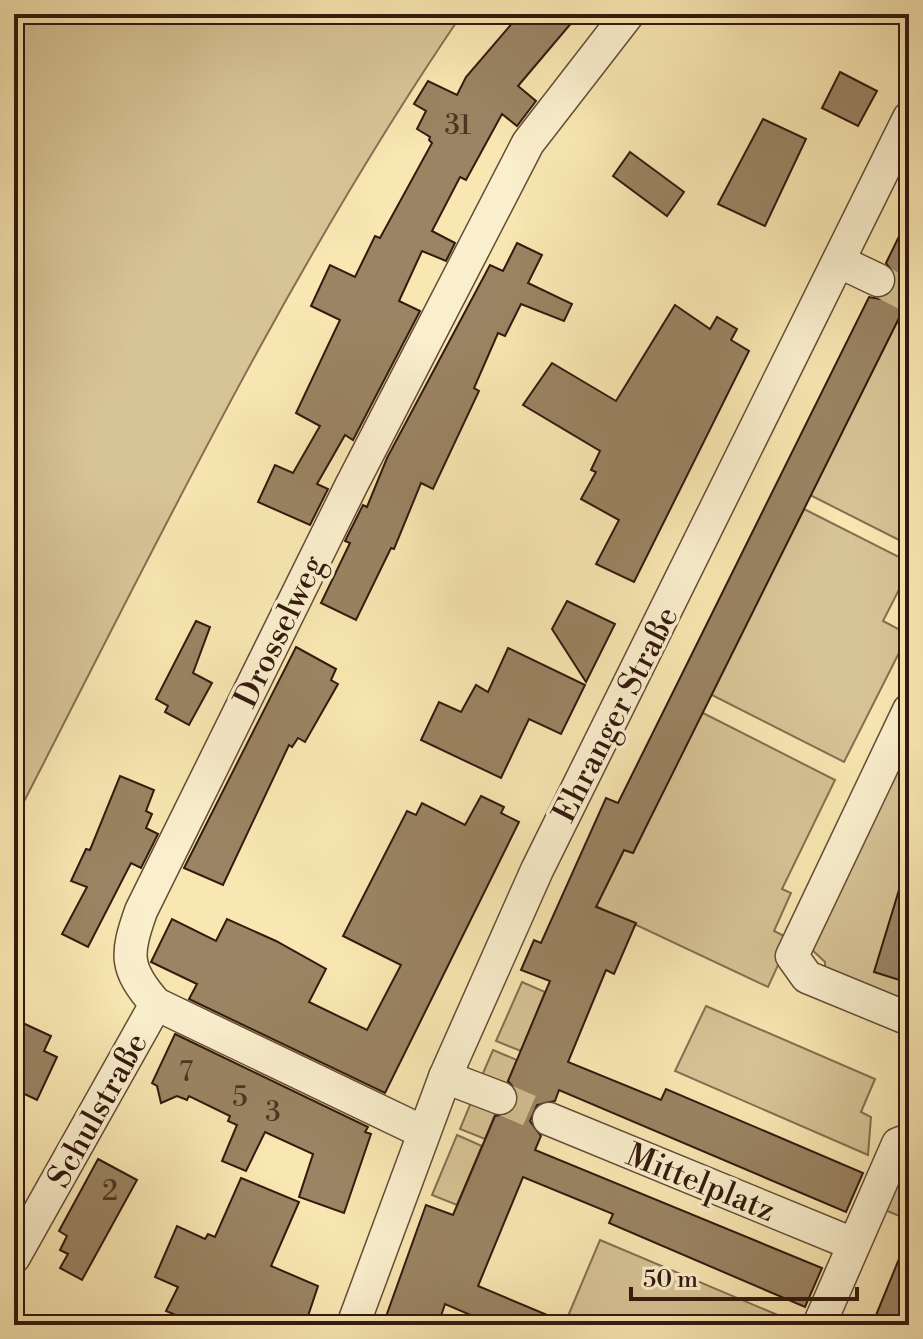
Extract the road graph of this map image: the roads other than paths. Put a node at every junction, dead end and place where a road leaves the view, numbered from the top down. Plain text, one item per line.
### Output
1 (628, 14) edge
2 (909, 118) edge
3 (840, 262) junction
4 (878, 280) tunnel mouth
5 (909, 710) edge
6 (156, 1004) junction
7 (909, 1019) edge
8 (445, 1077) junction
9 (500, 1098) tunnel mouth
10 (549, 1119) tunnel mouth
11 (423, 1132) junction
12 (909, 1140) edge
13 (853, 1244) junction
14 (14, 1257) edge
15 (353, 1325) edge
16 (819, 1325) edge

1 - 6 street, Drosselweg
2 - 3 street, Ehranger Straße
3 - 4 street
3 - 8 street, Ehranger Straße
5 - 7 street
6 - 11 street
6 - 14 street, Schulstraße
8 - 9 street
8 - 11 street, Ehranger Straße
10 - 13 street, Mittelplatz
11 - 15 street, Ehranger Straße
12 - 13 street
13 - 16 street

